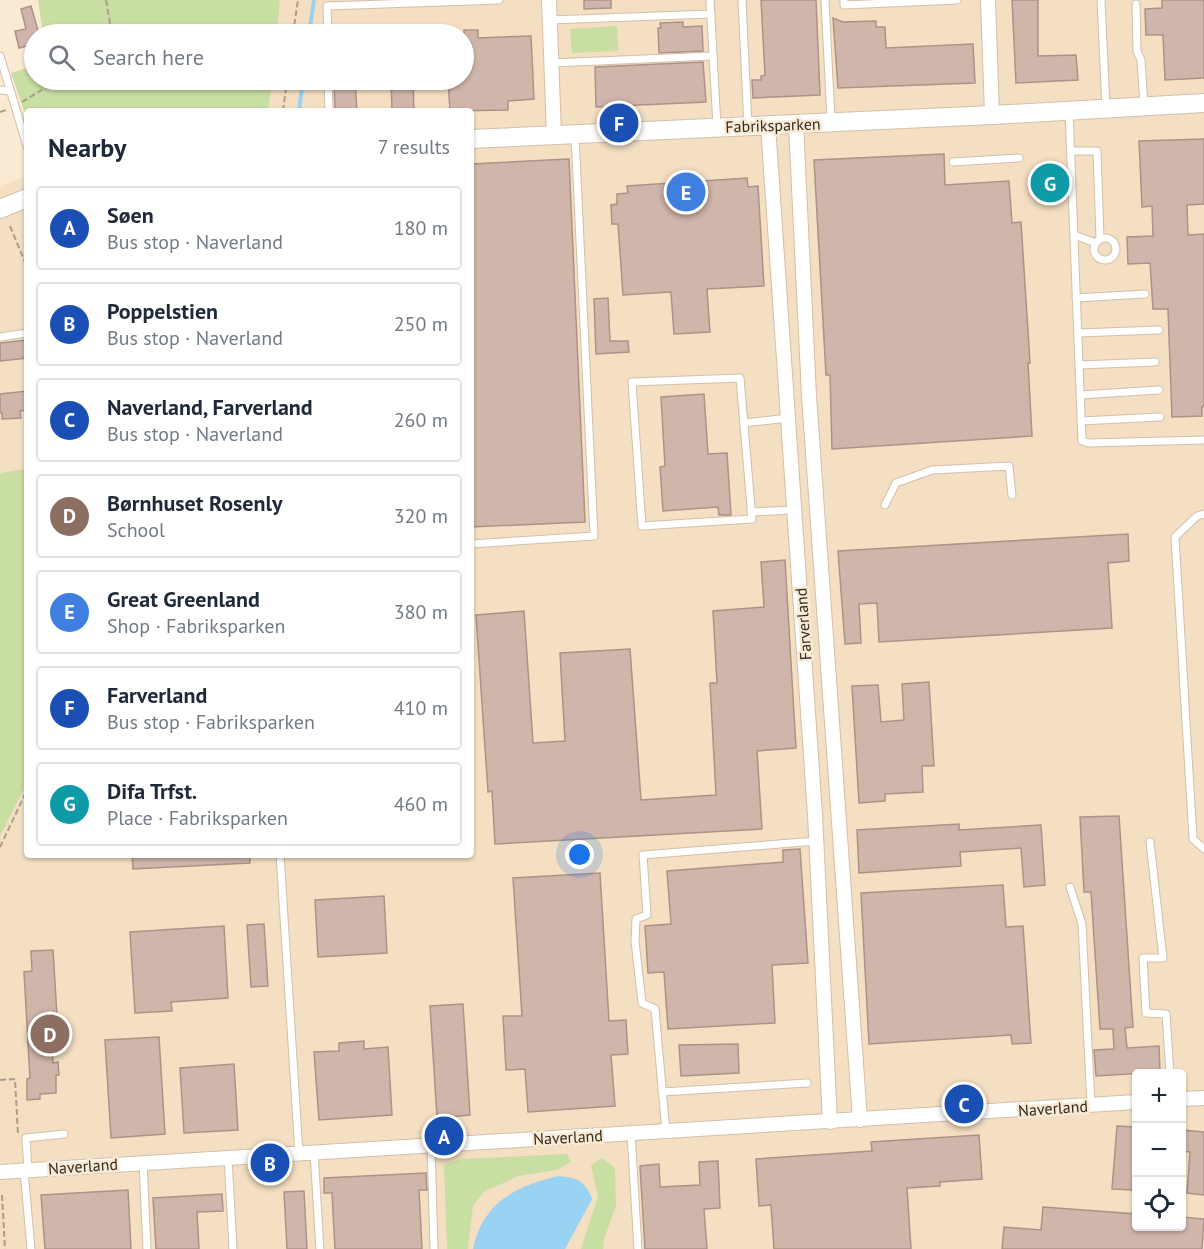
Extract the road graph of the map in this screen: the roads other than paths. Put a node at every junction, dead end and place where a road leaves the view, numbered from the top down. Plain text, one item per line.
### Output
1 (499, 0) edge
2 (549, 0) edge
3 (710, 0) edge
4 (742, 0) edge
5 (825, 0) edge
6 (844, 0) edge
7 (957, 0) edge
8 (988, 0) edge
9 (1101, 0) edge
10 (1136, 4) dead end
11 (711, 14) junction
12 (549, 20) junction
13 (328, 24) edge
14 (0, 56) edge
15 (713, 56) junction
16 (552, 63) junction
17 (0, 90) edge
18 (328, 90) edge
19 (9, 91) junction
20 (1204, 103) edge
21 (1144, 106) junction
22 (328, 108) edge
23 (1106, 108) junction
24 (1070, 110) junction
25 (992, 115) junction
26 (831, 122) junction
27 (796, 124) junction
28 (768, 125) junction
29 (748, 126) junction
30 (717, 127) junction
31 (554, 135) junction
32 (575, 135) junction
33 (24, 137) edge
34 (474, 138) edge
35 (1071, 151) junction
36 (1018, 158) dead end
37 (953, 162) dead end
38 (24, 199) edge
39 (0, 209) edge
40 (1074, 235) junction
41 (1145, 294) dead end
42 (1076, 298) junction
43 (805, 315) junction
44 (781, 316) junction
45 (1159, 330) dead end
46 (24, 333) edge
47 (1078, 333) junction
48 (0, 337) edge
49 (1155, 362) dead end
50 (1079, 365) junction
51 (1159, 390) dead end
52 (1080, 395) junction
53 (1160, 417) dead end
54 (789, 418) junction
55 (1081, 421) junction
56 (744, 423) junction
57 (1204, 440) edge
58 (1012, 495) dead end
59 (885, 504) dead end
60 (817, 508) junction
61 (795, 510) junction
62 (751, 512) junction
63 (1204, 514) edge
64 (474, 544) edge
65 (820, 550) junction
66 (798, 551) junction
67 (827, 655) junction
68 (805, 656) junction
69 (838, 813) junction
70 (815, 814) junction
71 (816, 841) junction
72 (1150, 842) dead end
73 (1204, 849) edge
74 (280, 858) edge
75 (1070, 887) dead end
76 (1170, 1069) edge
77 (807, 1083) dead end
78 (662, 1092) junction
79 (1204, 1098) edge
80 (1186, 1100) edge
81 (1132, 1102) edge
82 (1091, 1105) junction
83 (860, 1120) junction
84 (830, 1122) junction
85 (666, 1132) junction
86 (64, 1134) dead end
87 (631, 1134) junction
88 (431, 1145) junction
89 (314, 1152) junction
90 (299, 1153) junction
91 (228, 1158) junction
92 (143, 1163) junction
93 (26, 1170) junction
94 (0, 1172) edge
95 (31, 1249) edge
96 (147, 1249) edge
97 (233, 1249) edge
98 (320, 1249) edge
99 (435, 1249) edge
100 (638, 1249) edge

1 - 13 lane
2 - 12 street
3 - 11 lane
4 - 29 lane
5 - 26 lane
6 - 7 lane
8 - 25 street
9 - 23 lane
10 - 21 lane
11 - 12 lane
11 - 15 lane
12 - 16 street
14 - 19 lane
15 - 16 lane
15 - 30 lane
16 - 31 street
17 - 19 lane
18 - 22 lane
19 - 33 lane
20 - 21 street, Fabriksparken
21 - 23 street, Fabriksparken
23 - 24 street, Fabriksparken
24 - 25 street, Fabriksparken
24 - 35 lane
25 - 26 street, Fabriksparken
26 - 27 street, Fabriksparken
27 - 28 street, Fabriksparken
27 - 43 street, Farverland
28 - 29 street, Fabriksparken
28 - 44 street, Farverland
29 - 30 street, Fabriksparken
30 - 32 street, Fabriksparken
31 - 32 street, Fabriksparken
31 - 34 street, Fabriksparken
32 - 64 lane
35 - 40 lane
35 - 40 lane
36 - 37 lane
38 - 39 street
40 - 42 lane
41 - 42 lane
42 - 47 lane
43 - 44 street
43 - 60 street, Farverland
44 - 54 street, Farverland
45 - 47 lane
46 - 48 lane
47 - 50 lane
49 - 50 lane
50 - 52 lane
51 - 52 lane
52 - 55 lane
53 - 55 lane
54 - 56 lane
54 - 61 street, Farverland
55 - 57 lane
56 - 62 lane
56 - 62 lane
58 - 59 lane
60 - 61 street
60 - 65 street, Farverland
61 - 62 lane
61 - 66 street, Farverland
63 - 73 lane
65 - 66 street
65 - 67 street, Farverland
66 - 68 street, Farverland
67 - 68 street
67 - 69 street, Farverland
68 - 70 street, Farverland
69 - 70 street
69 - 83 street, Farverland
70 - 71 street, Farverland
71 - 78 lane
71 - 84 street, Farverland
72 - 76 lane
74 - 90 lane
75 - 82 lane
77 - 78 lane
78 - 85 lane
79 - 80 street
81 - 82 street, Naverland
82 - 83 street, Naverland
83 - 84 street, Naverland
84 - 85 street, Naverland
85 - 87 street, Naverland
86 - 93 lane
87 - 88 street, Naverland
87 - 100 lane
88 - 89 street, Naverland
88 - 99 lane
89 - 90 street, Naverland
89 - 98 lane
90 - 91 street, Naverland
91 - 92 street, Naverland
91 - 97 lane
92 - 93 street, Naverland
92 - 96 lane
93 - 94 street, Naverland
93 - 95 lane

